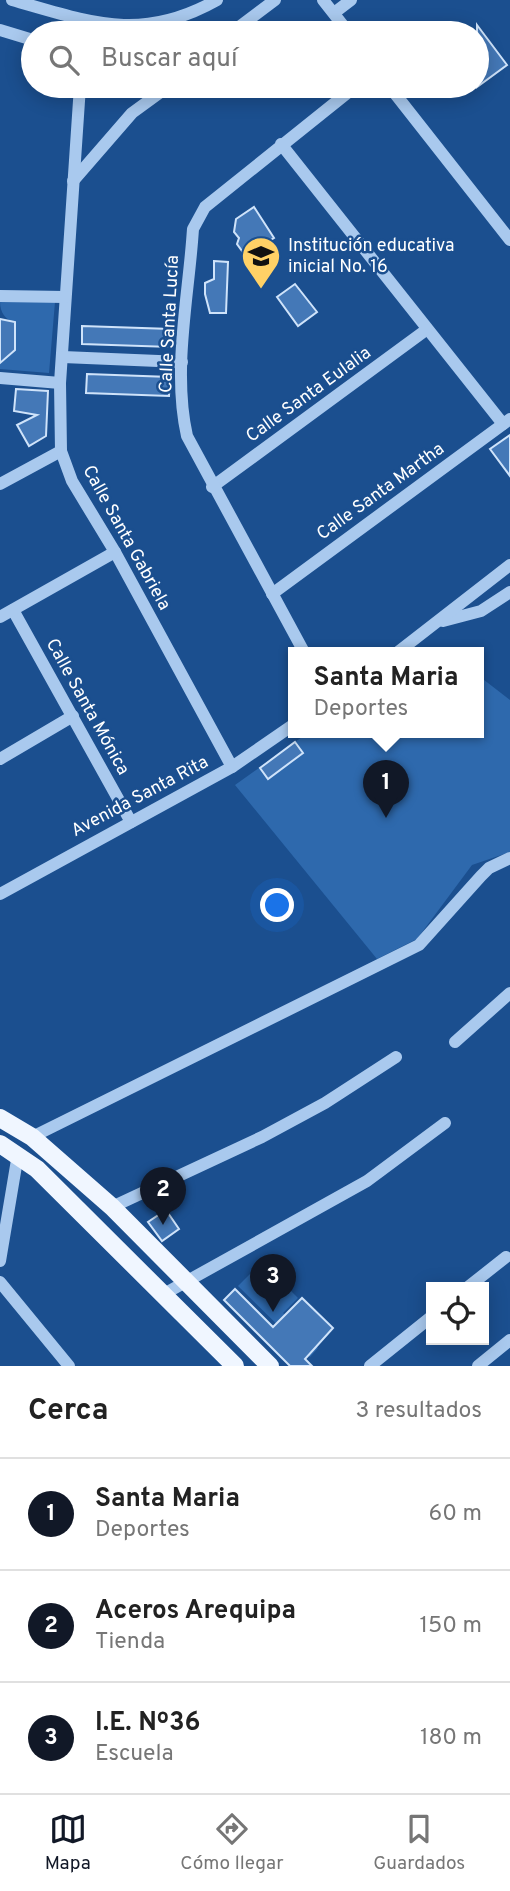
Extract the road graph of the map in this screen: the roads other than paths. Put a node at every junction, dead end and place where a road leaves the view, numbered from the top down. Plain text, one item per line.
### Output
1 (12, 0) edge
2 (217, 0) edge
3 (275, 0) edge
4 (323, 0) edge
5 (351, 0) edge
6 (334, 13) junction
7 (67, 21) edge
8 (169, 21) edge
9 (247, 21) edge
10 (340, 21) edge
11 (0, 30) edge
12 (21, 36) edge
13 (79, 98) edge
14 (153, 98) edge
15 (340, 98) edge
16 (398, 98) edge
17 (281, 144) junction
18 (73, 181) junction
19 (510, 240) edge
20 (0, 296) edge
21 (65, 297) junction
22 (426, 330) junction
23 (63, 357) junction
24 (182, 362) junction
25 (0, 378) edge
26 (60, 383) junction
27 (506, 422) edge
28 (61, 451) junction
29 (0, 484) edge
30 (212, 487) junction
31 (115, 552) junction
32 (510, 565) edge
33 (510, 592) edge
34 (272, 594) junction
35 (13, 610) junction
36 (0, 617) edge
37 (442, 621) junction
38 (301, 647) edge
39 (405, 647) edge
40 (73, 716) junction
41 (288, 728) edge
42 (0, 759) edge
43 (232, 767) junction
44 (131, 822) junction
45 (510, 858) edge
46 (0, 894) edge
47 (510, 993) edge
48 (455, 1042) dead end
49 (396, 1057) dead end
50 (0, 1118) edge
51 (445, 1123) dead end
52 (32, 1137) junction
53 (0, 1144) edge
54 (18, 1154) junction
55 (112, 1207) junction
56 (506, 1257) dead end
57 (0, 1261) edge
58 (188, 1281) junction
59 (0, 1282) edge
60 (474, 1282) edge
61 (164, 1294) junction
62 (426, 1321) edge
63 (510, 1340) edge
64 (69, 1366) edge
65 (235, 1366) edge
66 (270, 1366) edge
67 (370, 1366) edge
68 (478, 1366) edge

1 - 7 street
2 - 8 street
3 - 9 street
4 - 6 street
5 - 6 street
6 - 10 street
11 - 12 street
13 - 18 street, Calle Santa Gabriela
14 - 18 street
15 - 17 street, Calle Santa Lucía
16 - 19 street
17 - 22 street
17 - 24 street, Calle Santa Lucía
18 - 21 street, Calle Santa Gabriela
20 - 21 street
21 - 23 street, Calle Santa Gabriela
22 - 27 street
22 - 30 street, Calle Santa Eulalia
23 - 24 street
23 - 26 street, Calle Santa Gabriela
24 - 30 street, Calle Santa Lucía
25 - 26 street
26 - 28 street, Calle Santa Gabriela
27 - 34 street, Calle Santa Martha
28 - 29 street
28 - 31 street, Calle Santa Gabriela
30 - 34 street, Calle Santa Lucía
31 - 35 street
31 - 43 street, Calle Santa Gabriela
32 - 37 street
33 - 37 street
34 - 38 street, Calle Santa Lucía
35 - 36 street
35 - 40 street, Calle Santa Mónica
37 - 39 street
40 - 42 street
40 - 44 street, Calle Santa Mónica
41 - 43 street, Avenida Santa Rita
43 - 44 street, Avenida Santa Rita
44 - 46 street, Avenida Santa Rita
45 - 52 street
47 - 48 street
49 - 55 street
50 - 52 main road
51 - 58 street
52 - 55 main road
53 - 54 main road
54 - 57 street
54 - 61 main road
55 - 58 main road
56 - 60 street
58 - 61 street
58 - 66 main road
59 - 64 street
61 - 65 main road
62 - 67 street
63 - 68 street

